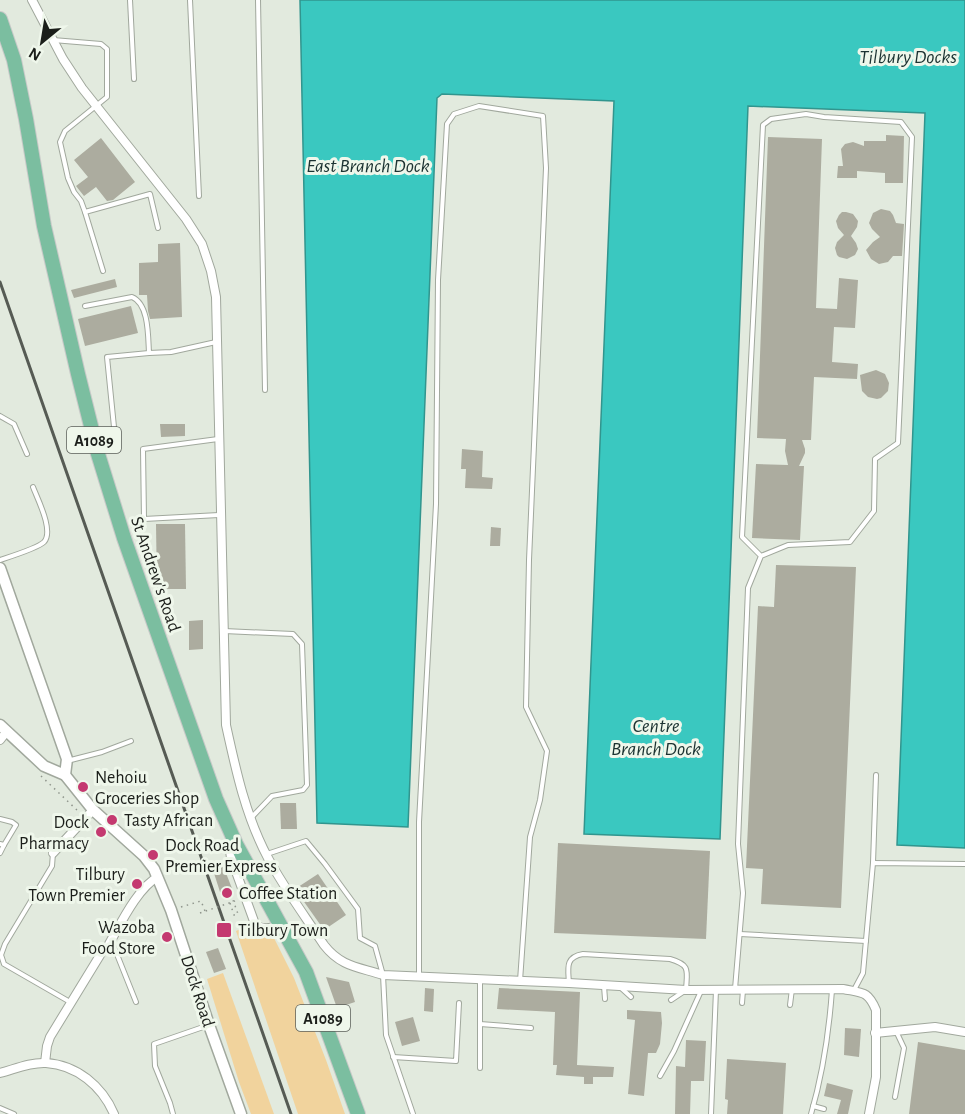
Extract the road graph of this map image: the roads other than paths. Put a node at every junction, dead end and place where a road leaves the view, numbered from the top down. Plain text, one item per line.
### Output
1 (32, 0) edge
2 (130, 0) edge
3 (190, 0) edge
4 (258, 0) edge
5 (0, 19) edge
6 (53, 40) junction
7 (134, 79) dead end
8 (96, 106) junction
9 (199, 196) dead end
10 (85, 212) junction
11 (158, 228) dead end
12 (103, 271) dead end
13 (86, 306) dead end
14 (217, 342) junction
15 (149, 353) junction
16 (265, 390) dead end
17 (0, 416) edge
18 (114, 427) dead end
19 (218, 439) junction
20 (27, 454) dead end
21 (33, 487) dead end
22 (220, 515) junction
23 (761, 556) junction
24 (0, 560) edge
25 (0, 568) edge
26 (223, 631) junction
27 (2, 732) edge
28 (131, 741) dead end
29 (67, 761) junction
30 (65, 775) junction
31 (876, 775) dead end
32 (93, 810) junction
33 (0, 819) edge
34 (251, 819) junction
35 (2, 844) edge
36 (236, 844) junction
37 (0, 853) edge
38 (53, 853) joint
39 (266, 854) junction
40 (873, 863) junction
41 (965, 864) edge
42 (156, 873) junction
43 (280, 925) junction
44 (740, 934) junction
45 (866, 941) junction
46 (109, 944) joint
47 (102, 952) dead end
48 (383, 975) junction
49 (419, 976) junction
50 (480, 979) junction
51 (520, 981) junction
52 (569, 983) junction
53 (603, 985) junction
54 (619, 986) junction
55 (792, 989) junction
56 (832, 989) junction
57 (686, 990) junction
58 (701, 990) junction
59 (716, 990) junction
60 (739, 990) junction
61 (854, 991) junction
62 (631, 997) dead end
63 (605, 999) dead end
64 (670, 1000) dead end
65 (136, 1002) dead end
66 (71, 1003) junction
67 (459, 1003) dead end
68 (742, 1003) dead end
69 (790, 1005) dead end
70 (480, 1024) junction
71 (209, 1025) junction
72 (531, 1028) dead end
73 (895, 1031) junction
74 (965, 1032) edge
75 (875, 1033) junction
76 (393, 1057) junction
77 (45, 1063) junction
78 (480, 1068) dead end
79 (0, 1073) edge
80 (660, 1076) dead end
81 (895, 1097) dead end
82 (813, 1106) junction
83 (0, 1107) edge
84 (824, 1109) dead end
85 (14, 1114) edge
86 (114, 1114) edge
87 (173, 1114) edge
88 (241, 1114) edge
89 (358, 1114) edge
90 (413, 1114) edge
91 (711, 1114) edge
92 (811, 1114) edge
93 (869, 1114) edge

1 - 6 street
2 - 7 lane
3 - 9 lane
4 - 16 lane
5 - 36 highway, St Andrew's Road / A1089
6 - 8 street
6 - 8 lane
8 - 10 lane
8 - 14 street
10 - 11 lane
10 - 12 lane
13 - 15 lane
14 - 15 lane
14 - 19 street
15 - 18 lane
17 - 20 lane
19 - 22 street
19 - 22 lane
21 - 24 lane
22 - 26 street
23 - 23 lane
23 - 44 lane
25 - 29 street
26 - 34 street
26 - 34 lane
27 - 30 street
28 - 29 lane
29 - 30 street
30 - 32 street
31 - 40 lane
32 - 38 street
32 - 42 street
33 - 35 lane
34 - 39 street
35 - 37 lane
36 - 43 highway, St Andrew's Road / A1089
36 - 43 street
38 - 66 lane
39 - 48 street
39 - 48 lane
40 - 41 lane
40 - 45 lane
42 - 46 street
42 - 71 street, Dock Road
43 - 89 highway, St Andrew's Road / A1089
44 - 45 lane
44 - 60 lane
45 - 61 lane
46 - 65 lane
47 - 66 street
48 - 49 street
48 - 76 lane
49 - 50 street
49 - 51 lane
50 - 51 street
50 - 70 lane
51 - 52 street
52 - 53 street
52 - 57 lane
53 - 54 street
53 - 63 lane
54 - 57 street
54 - 62 lane
55 - 56 street
55 - 60 street
55 - 69 lane
56 - 61 street
56 - 82 lane
57 - 58 street
57 - 64 lane
58 - 59 street
58 - 80 lane
59 - 60 street
59 - 91 lane
60 - 68 lane
61 - 75 street
66 - 77 street
67 - 76 lane
70 - 72 lane
70 - 78 lane
71 - 87 lane
71 - 88 street, Dock Road
73 - 74 street
73 - 75 street
73 - 81 lane
75 - 93 street
76 - 90 lane
77 - 79 street
77 - 86 street
82 - 84 lane
82 - 92 lane
83 - 85 lane

